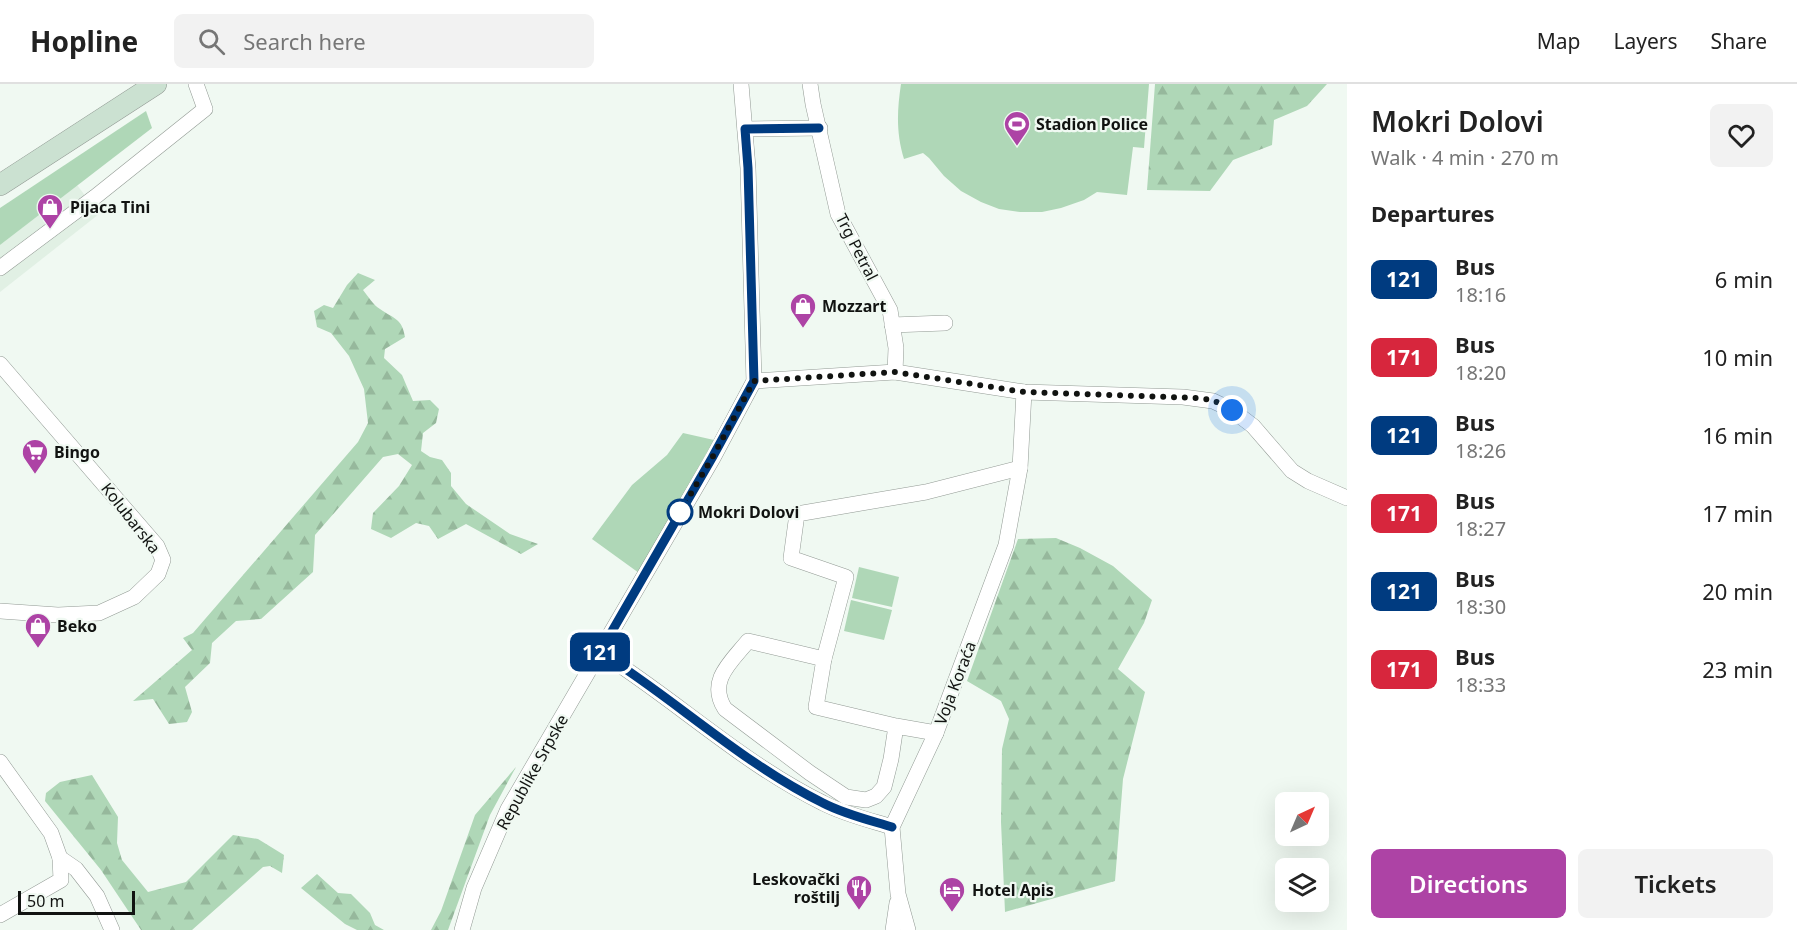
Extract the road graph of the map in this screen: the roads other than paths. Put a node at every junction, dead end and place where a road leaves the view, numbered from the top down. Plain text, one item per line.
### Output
1 (156, 84) edge
2 (196, 84) edge
3 (741, 84) edge
4 (810, 84) edge
5 (819, 128) junction
6 (745, 129) junction
7 (0, 185) edge
8 (0, 268) edge
9 (945, 323) dead end
10 (892, 325) junction
11 (0, 364) edge
12 (895, 372) junction
13 (754, 381) junction
14 (1024, 392) junction
15 (1020, 468) junction
16 (1347, 498) edge
17 (0, 611) edge
18 (600, 652) junction
19 (824, 659) junction
20 (896, 726) junction
21 (936, 733) junction
22 (0, 762) edge
23 (892, 827) junction
24 (60, 858) junction
25 (898, 894) junction
26 (0, 915) edge
27 (112, 930) edge
28 (462, 930) edge
29 (893, 930) edge
30 (908, 930) edge

1 - 7 street
2 - 8 street
3 - 6 street
4 - 5 street, Trg Petral
5 - 6 street
5 - 10 street, Trg Petral
6 - 13 street
9 - 10 street
10 - 12 street, Trg Petral
11 - 17 street, Kolubarska
12 - 13 street
12 - 14 street
13 - 18 street, Republike Srpske
14 - 15 street, Voja Koraća
14 - 16 street
15 - 19 street
15 - 21 street, Voja Koraća
18 - 23 street
18 - 28 street, Republike Srpske
19 - 20 street
19 - 20 street
20 - 21 street
21 - 23 street, Voja Koraća
22 - 24 street
23 - 25 street
24 - 26 street
24 - 27 street
25 - 29 street
25 - 30 street

